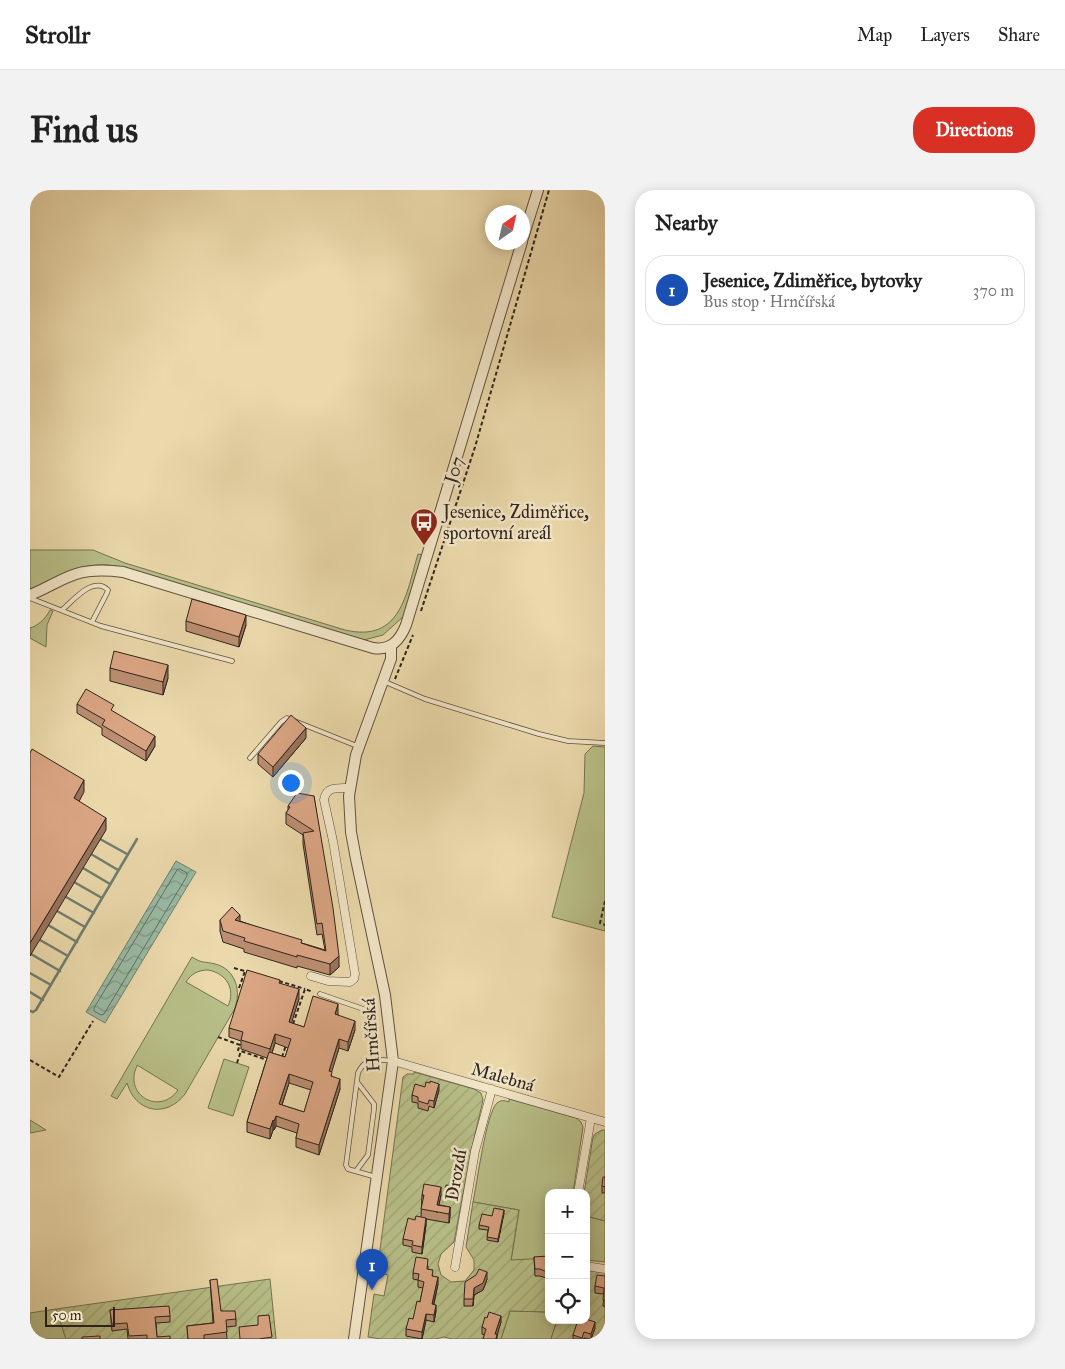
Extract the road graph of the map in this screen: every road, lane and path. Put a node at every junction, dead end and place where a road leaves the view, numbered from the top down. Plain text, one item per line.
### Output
1 (538, 190) edge
2 (549, 190) edge
3 (530, 216) edge
4 (520, 250) edge
5 (30, 596) edge
6 (62, 610) junction
7 (420, 614) dead end
8 (92, 622) junction
9 (415, 629) dead end
10 (391, 646) junction
11 (232, 661) dead end
12 (388, 683) junction
13 (605, 743) edge
14 (360, 746) junction
15 (250, 758) dead end
16 (350, 788) junction
17 (605, 902) edge
18 (605, 925) edge
19 (234, 968) dead end
20 (245, 972) junction
21 (254, 974) edge
22 (311, 976) dead end
23 (271, 979) edge
24 (239, 988) edge
25 (305, 989) junction
26 (320, 994) joint
27 (93, 1020) dead end
28 (293, 1026) edge
29 (218, 1037) dead end
30 (286, 1045) edge
31 (242, 1052) junction
32 (30, 1060) edge
33 (372, 1060) junction
34 (273, 1061) edge
35 (393, 1061) junction
36 (237, 1063) dead end
37 (280, 1063) edge
38 (357, 1082) junction
39 (492, 1089) junction
40 (591, 1118) junction
41 (605, 1122) edge
42 (356, 1171) junction
43 (376, 1177) junction
44 (579, 1189) edge
45 (455, 1267) dead end
46 (590, 1267) edge
47 (605, 1269) edge
48 (354, 1339) edge

1 - 3 street
2 - 7 path, J07
4 - 10 street
5 - 6 lane
5 - 10 street
6 - 8 lane
6 - 8 lane
8 - 11 lane
9 - 12 path
10 - 12 street, Hrnčířská
12 - 13 lane
12 - 14 street, Hrnčířská
14 - 15 lane
14 - 16 street, Hrnčířská
16 - 22 street, Hrnčířská
16 - 35 street, Hrnčířská
17 - 18 path
19 - 20 path
20 - 21 path
20 - 24 path
23 - 25 path
25 - 26 path
25 - 28 path
26 - 33 lane
27 - 32 path
29 - 31 path
30 - 37 path
31 - 34 path
31 - 36 path
33 - 35 lane
33 - 38 lane
35 - 39 street, Malebná
35 - 43 street, Hrnčířská
38 - 42 lane
38 - 42 lane
39 - 40 street, Malebná
39 - 45 street, Drozdí
40 - 41 street, Malebná
40 - 44 street
42 - 43 lane
43 - 48 street, Hrnčířská
46 - 47 street

